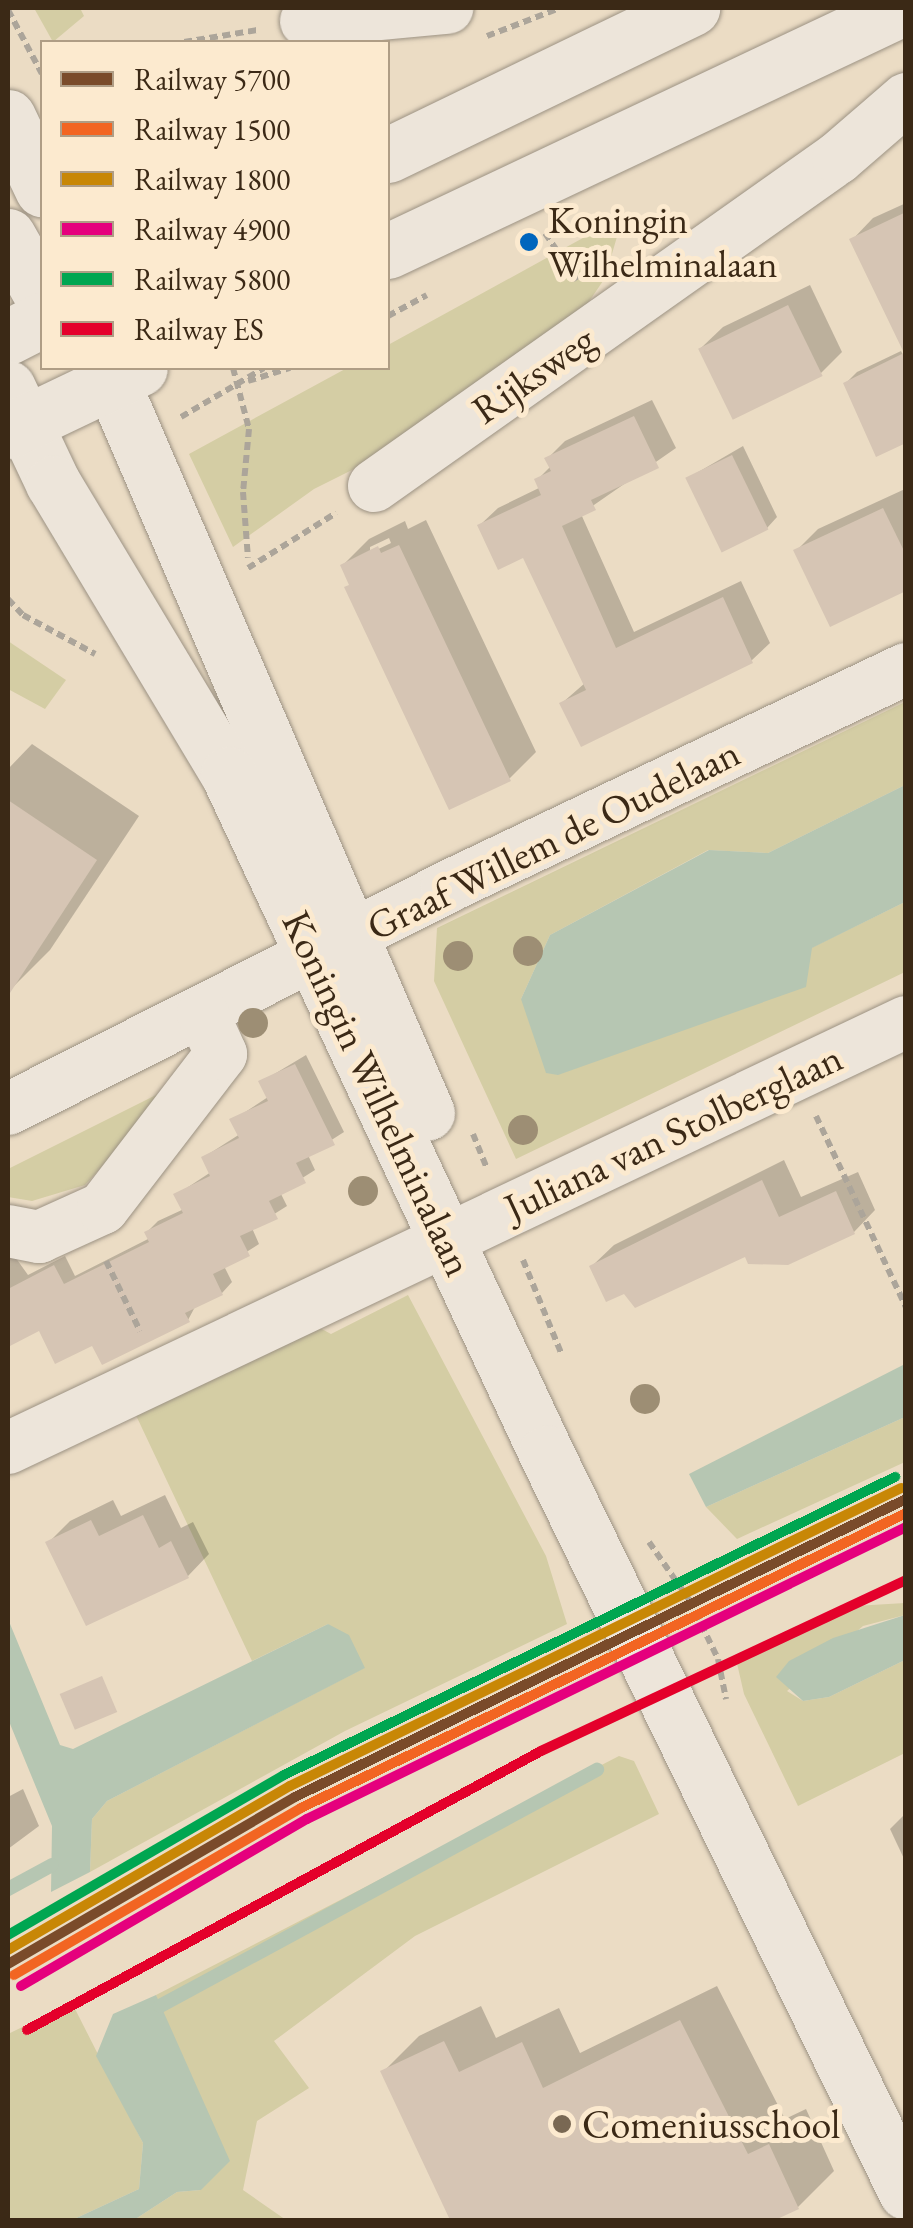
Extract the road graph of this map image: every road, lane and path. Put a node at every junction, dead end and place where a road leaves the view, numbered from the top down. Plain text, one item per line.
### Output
1 (448, 8) edge
2 (692, 8) edge
3 (903, 8) edge
4 (8, 10) edge
5 (306, 21) joint
6 (196, 40) edge
7 (40, 70) edge
8 (906, 99) edge
9 (8, 116) edge
10 (390, 153) edge
11 (40, 186) edge
12 (8, 236) edge
13 (390, 250) edge
14 (40, 292) edge
15 (427, 295) dead end
16 (390, 315) edge
17 (40, 321) edge
18 (8, 336) edge
19 (234, 370) edge
20 (261, 370) edge
21 (284, 370) edge
22 (113, 371) edge
23 (242, 383) junction
24 (13, 414) edge
25 (374, 486) joint
26 (906, 669) edge
27 (333, 947) junction
28 (203, 1014) junction
29 (906, 1022) edge
30 (796, 1074) junction
31 (8, 1109) edge
32 (84, 1215) junction
33 (475, 1226) junction
34 (8, 1231) edge
35 (906, 1307) edge
36 (567, 1368) dead end
37 (160, 1373) junction
38 (8, 1448) edge
39 (643, 1534) dead end
40 (726, 1703) dead end
41 (734, 1806) junction
42 (906, 2126) edge
43 (906, 2192) edge

1 - 5 street
2 - 10 main road
3 - 13 main road
4 - 7 path
5 - 6 path
8 - 25 street, Rijksweg
9 - 11 main road
12 - 14 main road
15 - 16 path
17 - 18 main road
19 - 23 path
20 - 23 path
21 - 23 path
22 - 24 main road
22 - 27 main road, Koningin Wilhelminalaan
23 - 25 path
24 - 27 main road, Koningin Wilhelminalaan
26 - 27 street, Graaf Willem de Oudelaan
27 - 28 street, Graaf Willem de Oudelaan
27 - 33 main road, Koningin Wilhelminalaan
28 - 31 street, Graaf Willem de Oudelaan
28 - 32 street
29 - 30 street, Juliana van Stolberglaan
30 - 33 street, Juliana van Stolberglaan
30 - 35 path
32 - 34 street
32 - 37 path
33 - 36 path, Koningin Wilhelminalaan
33 - 37 street, Juliana van Stolberglaan
33 - 41 main road, Koningin Wilhelminalaan
37 - 38 street, Juliana van Stolberglaan
39 - 40 path
41 - 42 main road
41 - 43 main road

